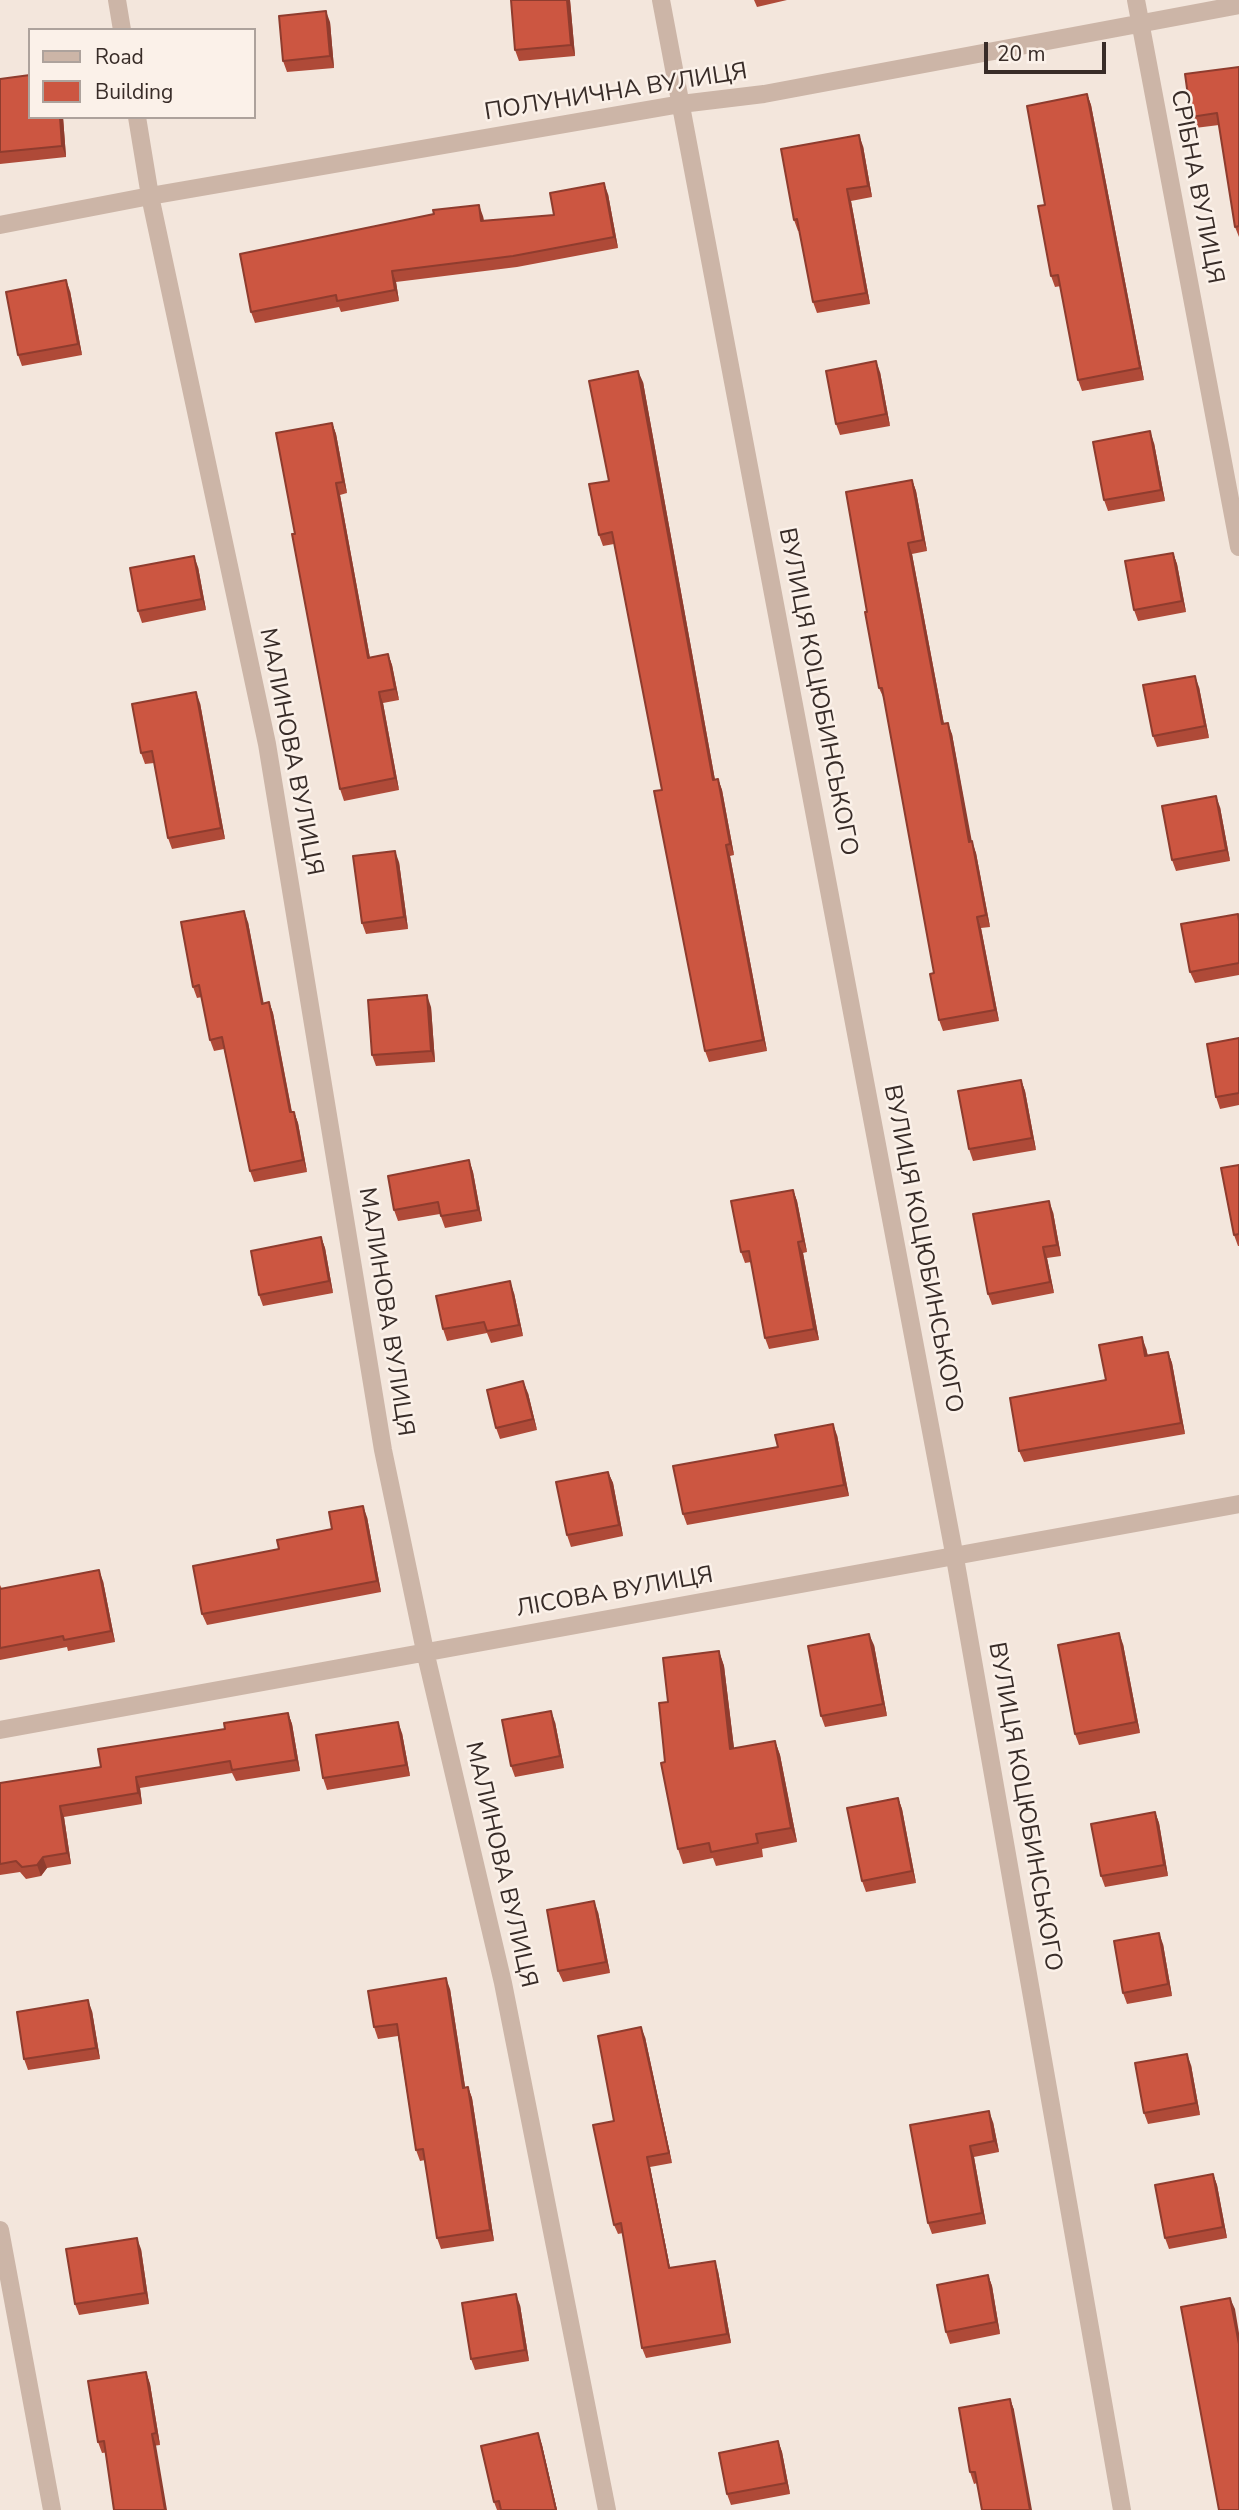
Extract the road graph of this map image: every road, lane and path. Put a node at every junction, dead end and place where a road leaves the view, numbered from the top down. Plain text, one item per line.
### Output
1 (117, 0) edge
2 (661, 0) edge
3 (1136, 0) edge
4 (1239, 5) edge
5 (1140, 23) junction
6 (122, 28) edge
7 (681, 104) junction
8 (137, 119) edge
9 (150, 196) junction
10 (0, 225) edge
11 (1239, 547) edge
12 (1239, 1504) edge
13 (955, 1558) junction
14 (425, 1651) junction
15 (0, 1730) edge
16 (0, 2230) edge
17 (52, 2510) edge
18 (607, 2510) edge
19 (1122, 2510) edge

1 - 6 street
2 - 7 street, ВУЛИЦЯ КОЦЮБИНСЬКОГО
3 - 5 street, СРІБНА ВУЛИЦЯ
4 - 5 street, ПОЛУНИЧНА ВУЛИЦЯ
5 - 7 street, ПОЛУНИЧНА ВУЛИЦЯ
5 - 11 street, СРІБНА ВУЛИЦЯ
7 - 9 street, ПОЛУНИЧНА ВУЛИЦЯ
7 - 13 street, ВУЛИЦЯ КОЦЮБИНСЬКОГО
8 - 9 street, МАЛИНОВА ВУЛИЦЯ
9 - 10 street, ПОЛУНИЧНА ВУЛИЦЯ
9 - 14 street, МАЛИНОВА ВУЛИЦЯ
12 - 13 street, ЛІСОВА ВУЛИЦЯ
13 - 14 street, ЛІСОВА ВУЛИЦЯ
13 - 19 street, ВУЛИЦЯ КОЦЮБИНСЬКОГО
14 - 15 street, ЛІСОВА ВУЛИЦЯ
14 - 18 street, МАЛИНОВА ВУЛИЦЯ
16 - 17 street

